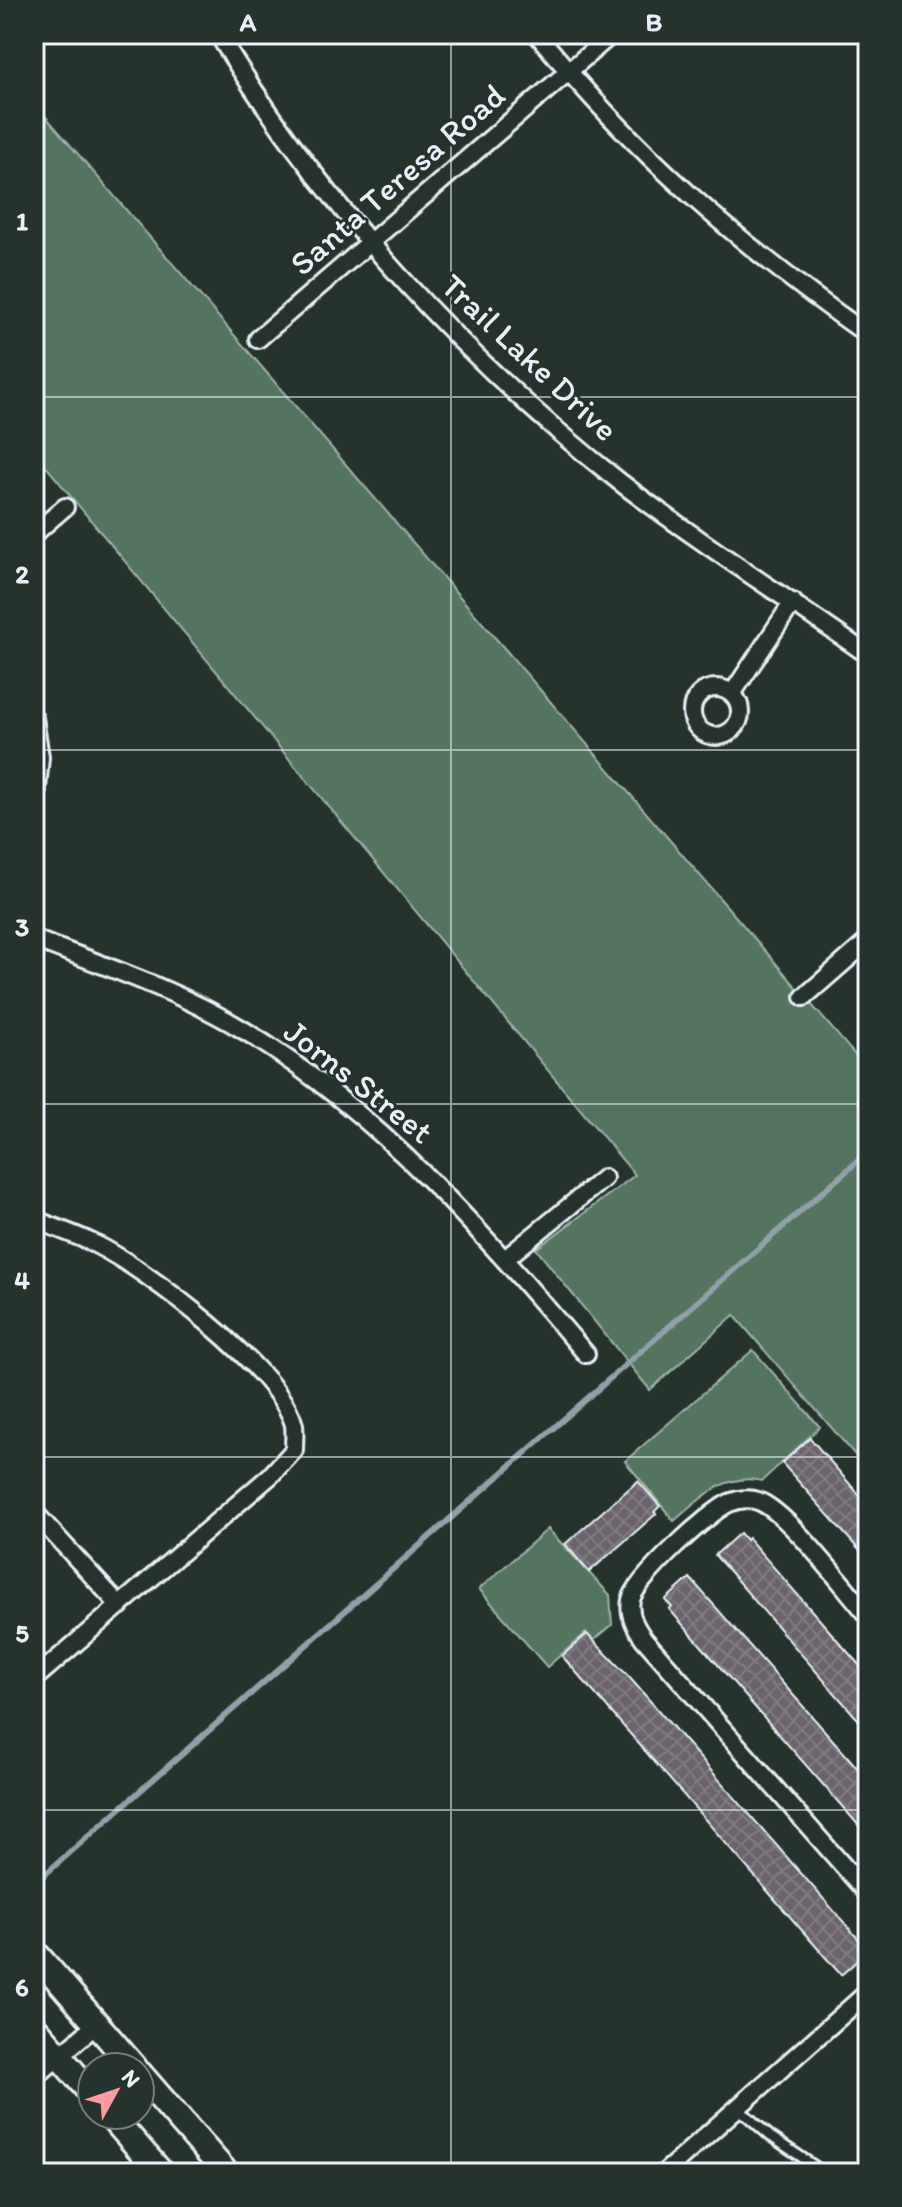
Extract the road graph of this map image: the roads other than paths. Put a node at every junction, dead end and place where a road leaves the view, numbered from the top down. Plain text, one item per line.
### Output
1 (218, 34) edge
2 (537, 34) edge
3 (612, 34) edge
4 (568, 72) junction
5 (371, 241) junction
6 (868, 335) edge
7 (258, 339) dead end
8 (65, 507) dead end
9 (34, 534) edge
10 (793, 602) junction
11 (868, 655) edge
12 (732, 694) dead end
13 (34, 718) edge
14 (34, 820) edge
15 (34, 939) edge
16 (868, 941) edge
17 (804, 997) dead end
18 (604, 1178) dead end
19 (34, 1219) edge
20 (505, 1259) junction
21 (586, 1354) dead end
22 (34, 1512) edge
23 (120, 1606) junction
24 (868, 1615) edge
25 (34, 1679) edge
26 (868, 1894) edge
27 (34, 1952) edge
28 (868, 1992) edge
29 (97, 2024) junction
30 (34, 2027) edge
31 (120, 2051) edge
32 (59, 2056) junction
33 (76, 2076) edge
34 (34, 2078) edge
35 (156, 2092) edge
36 (737, 2108) junction
37 (124, 2131) edge
38 (161, 2173) edge
39 (226, 2173) edge
40 (664, 2173) edge
41 (825, 2173) edge

1 - 5 street, Trail Lake Drive
2 - 4 street
3 - 4 street, Santa Teresa Road
4 - 5 street, Santa Teresa Road
4 - 6 street
5 - 7 street, Santa Teresa Road
5 - 10 street, Trail Lake Drive
8 - 9 street
10 - 11 street, Trail Lake Drive
10 - 12 street
13 - 14 street
15 - 20 street, Jorns Street
16 - 17 street
18 - 20 street
19 - 23 street
20 - 21 street, Jorns Street
22 - 23 street
23 - 25 street
24 - 26 street
27 - 29 main road
28 - 36 street
29 - 31 main road
29 - 32 street
30 - 32 main road
32 - 33 main road
32 - 34 street
35 - 39 main road
36 - 40 street
36 - 41 lane
37 - 38 main road

